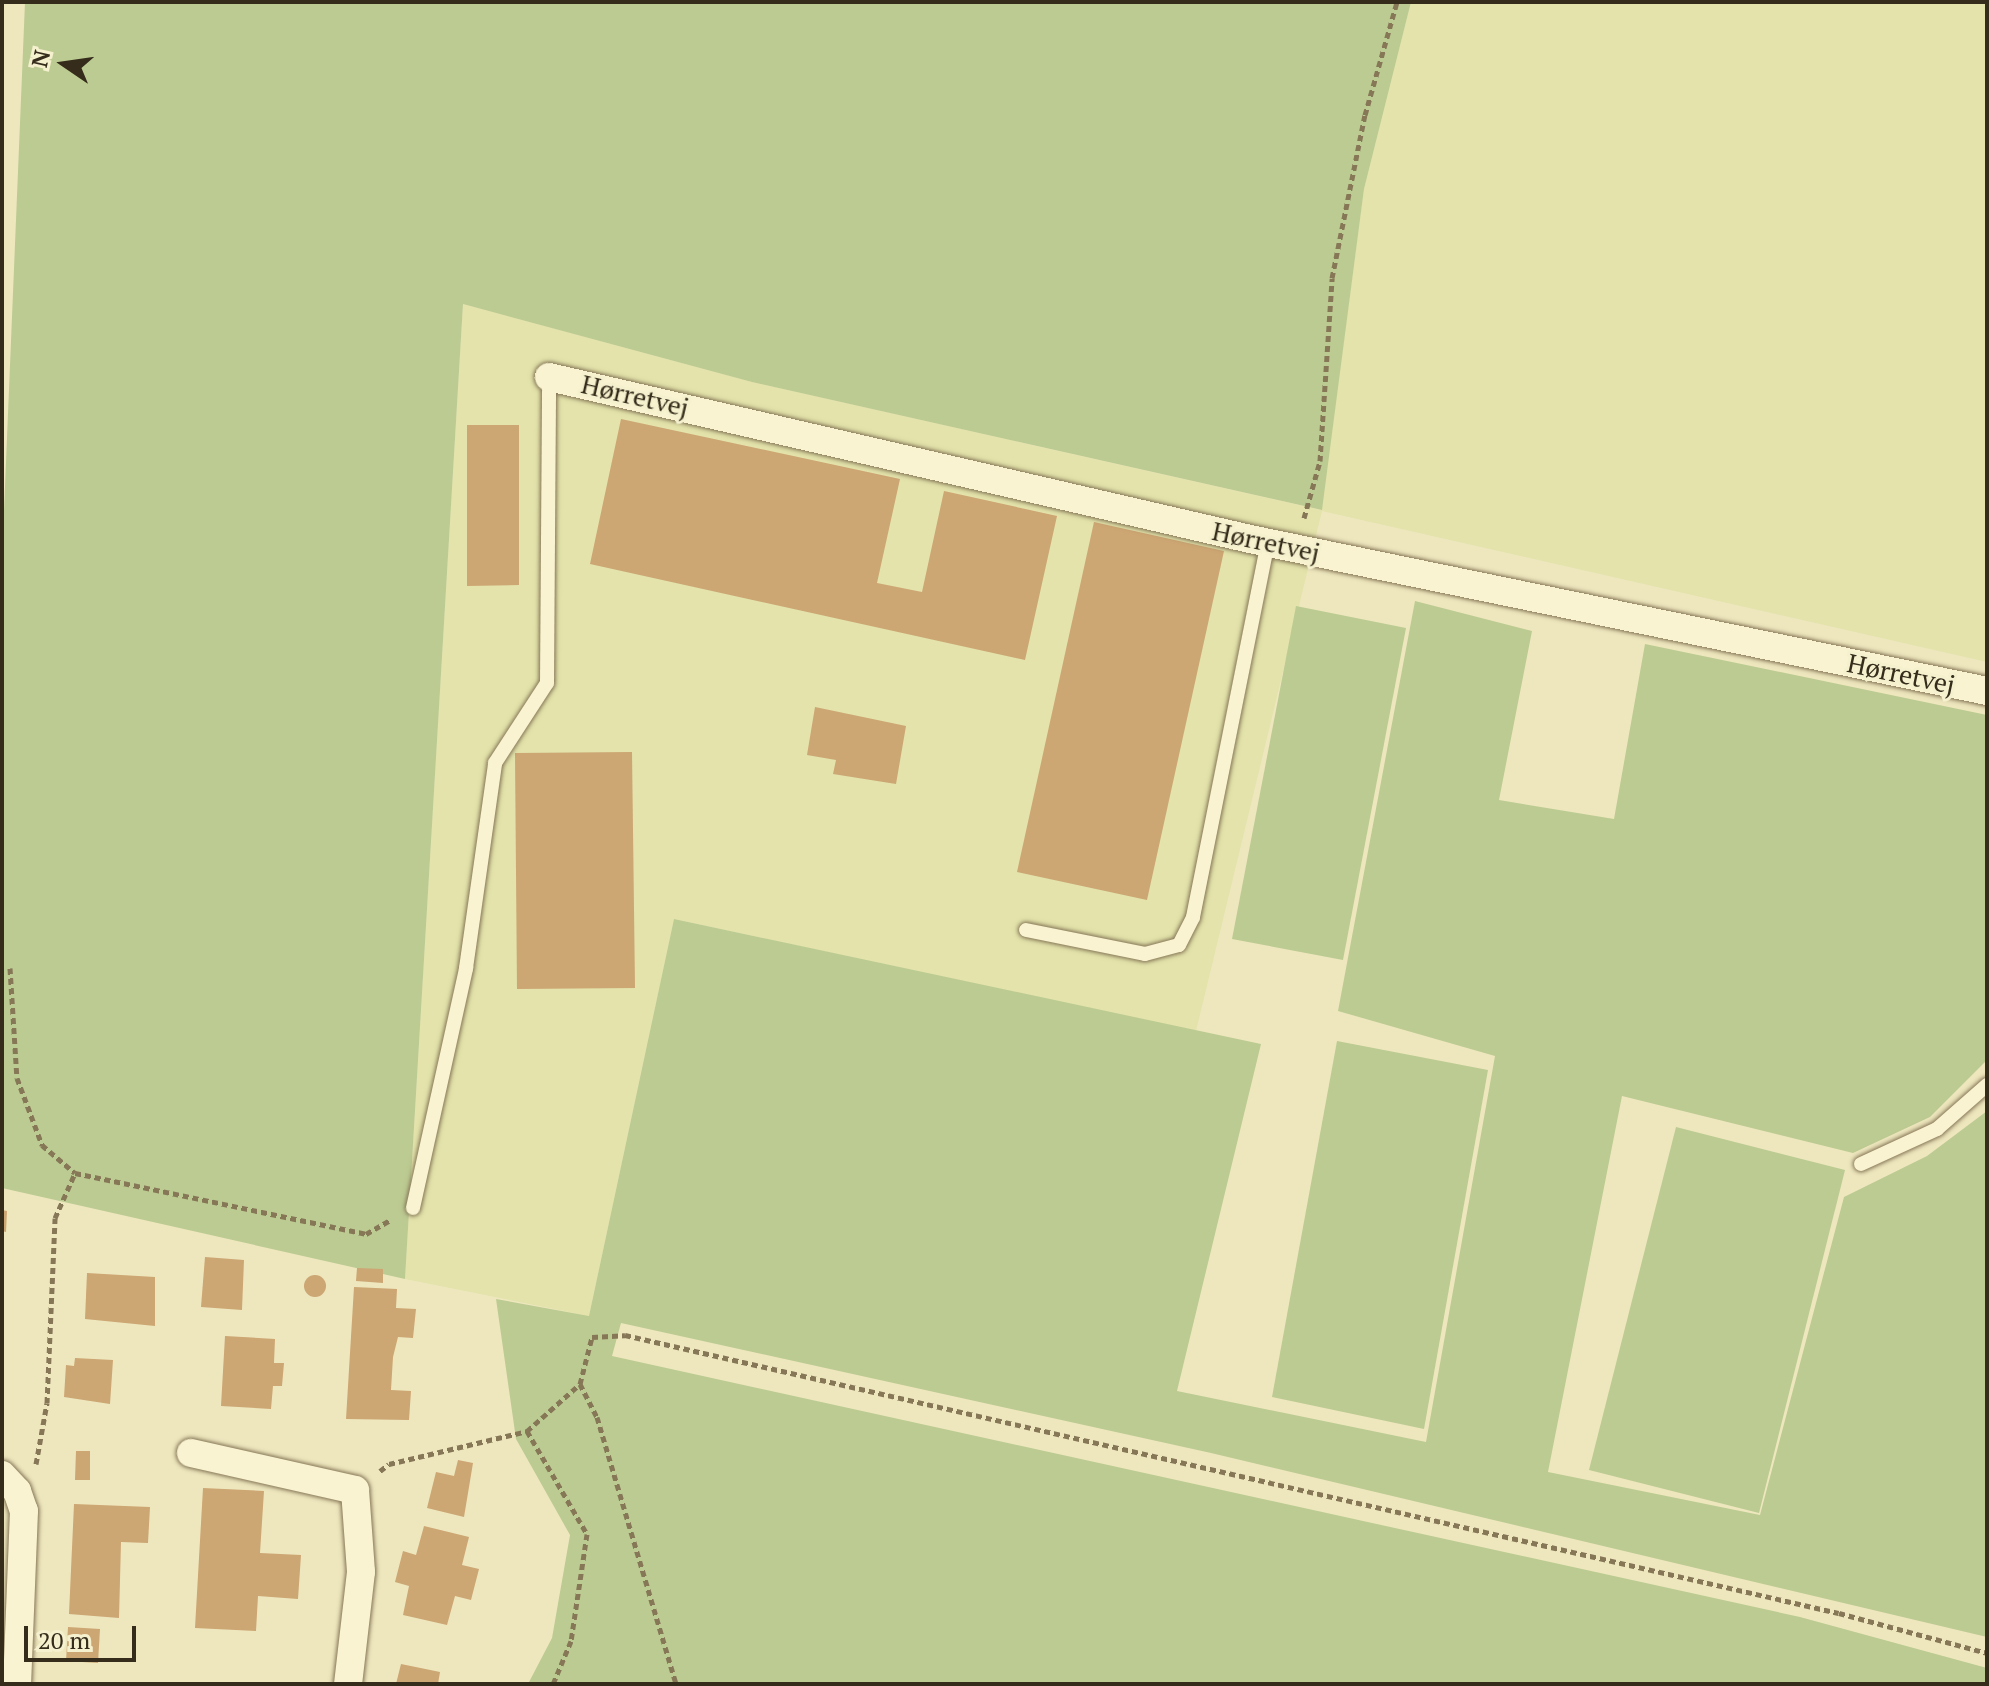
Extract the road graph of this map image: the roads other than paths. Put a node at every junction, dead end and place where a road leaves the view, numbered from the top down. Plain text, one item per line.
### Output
1 (549, 377) joint
2 (1278, 545) junction
3 (1987, 691) edge
4 (1026, 930) dead end
5 (1987, 1085) edge
6 (1861, 1164) dead end
7 (413, 1208) road end
8 (191, 1453) dead end
9 (2, 1475) edge
10 (17, 1684) edge
11 (348, 1684) edge

1 - 2 street, Hørretvej
1 - 7 lane
2 - 3 street, Hørretvej
2 - 4 lane
5 - 6 lane
8 - 11 street
9 - 10 street

